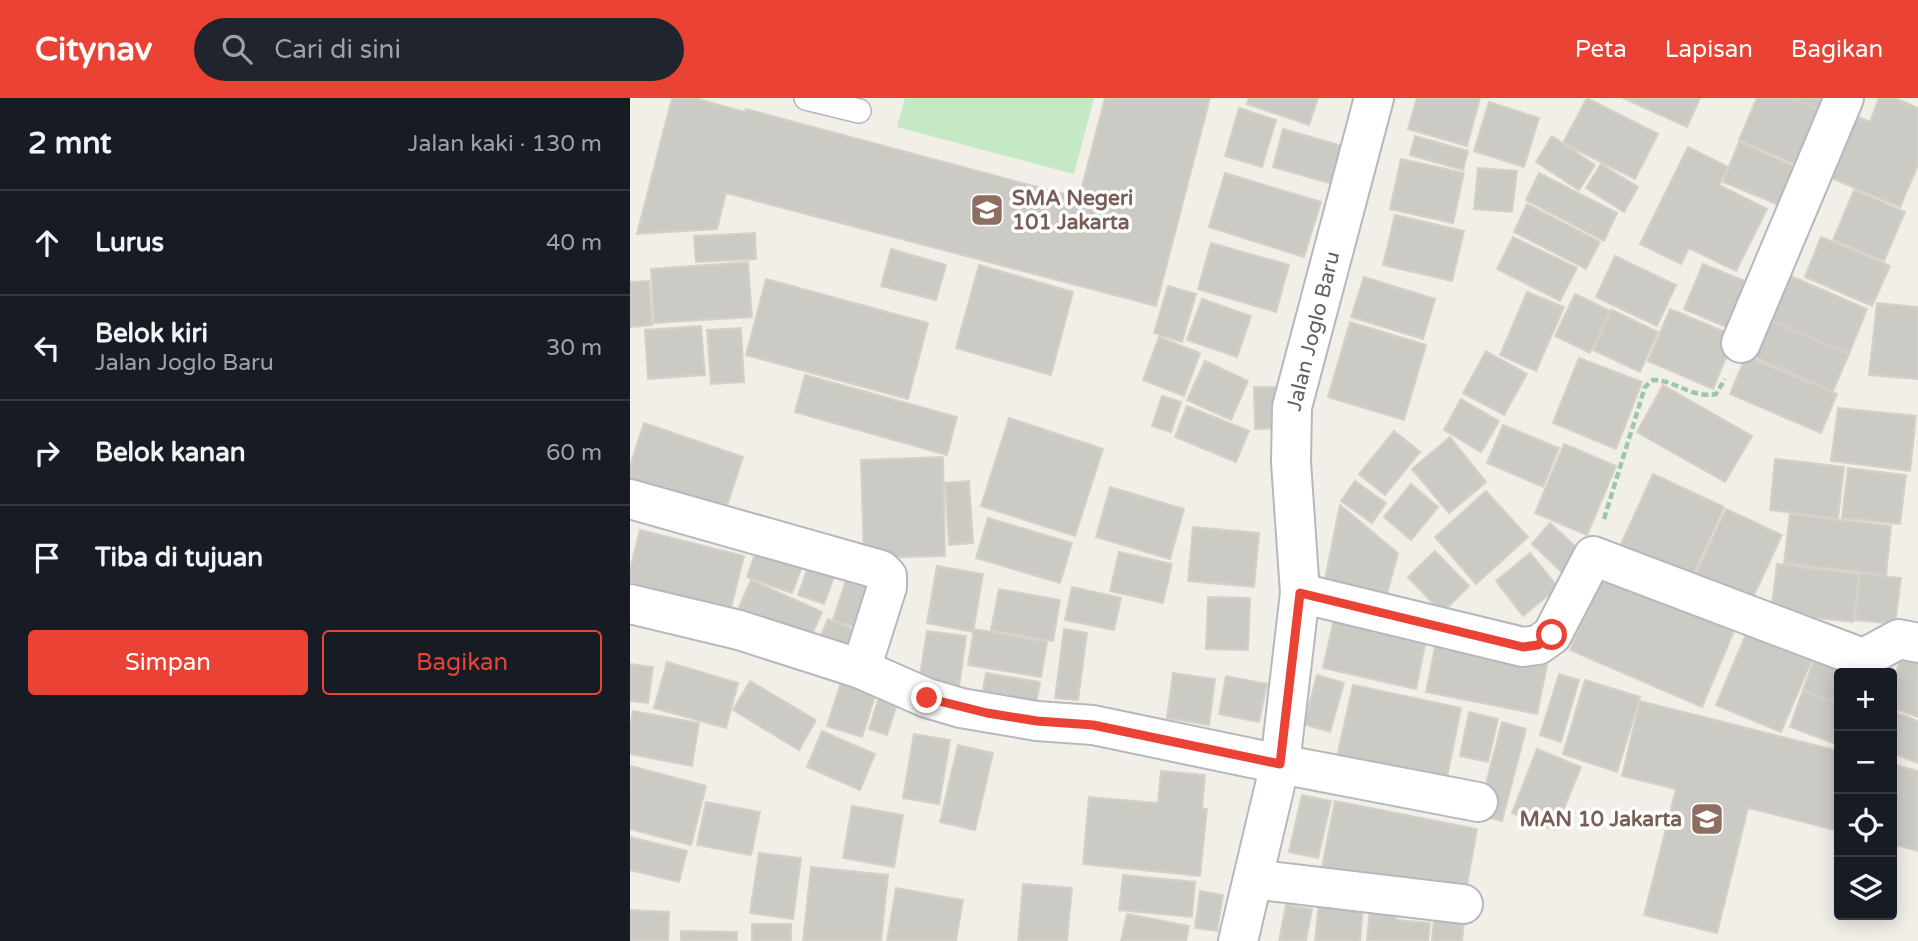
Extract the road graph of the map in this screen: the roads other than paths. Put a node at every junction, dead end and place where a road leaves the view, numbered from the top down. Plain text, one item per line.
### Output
1 (806, 98) edge
2 (1374, 98) edge
3 (1844, 98) edge
4 (859, 111) dead end
5 (1741, 343) road end
6 (630, 499) edge
7 (1300, 593) junction
8 (630, 604) edge
9 (1918, 643) edge
10 (861, 668) junction
11 (1280, 764) junction
12 (1478, 802) dead end
13 (1253, 878) junction
14 (1463, 904) dead end
15 (1238, 941) edge

1 - 4 lane
2 - 7 street, Jalan Joglo Baru
3 - 5 street
6 - 10 street
7 - 9 street
7 - 11 street, Jalan Joglo Baru
8 - 10 street
10 - 11 street
11 - 12 street
11 - 13 street, Jalan Joglo Baru
13 - 14 street
13 - 15 street, Jalan Joglo Baru

